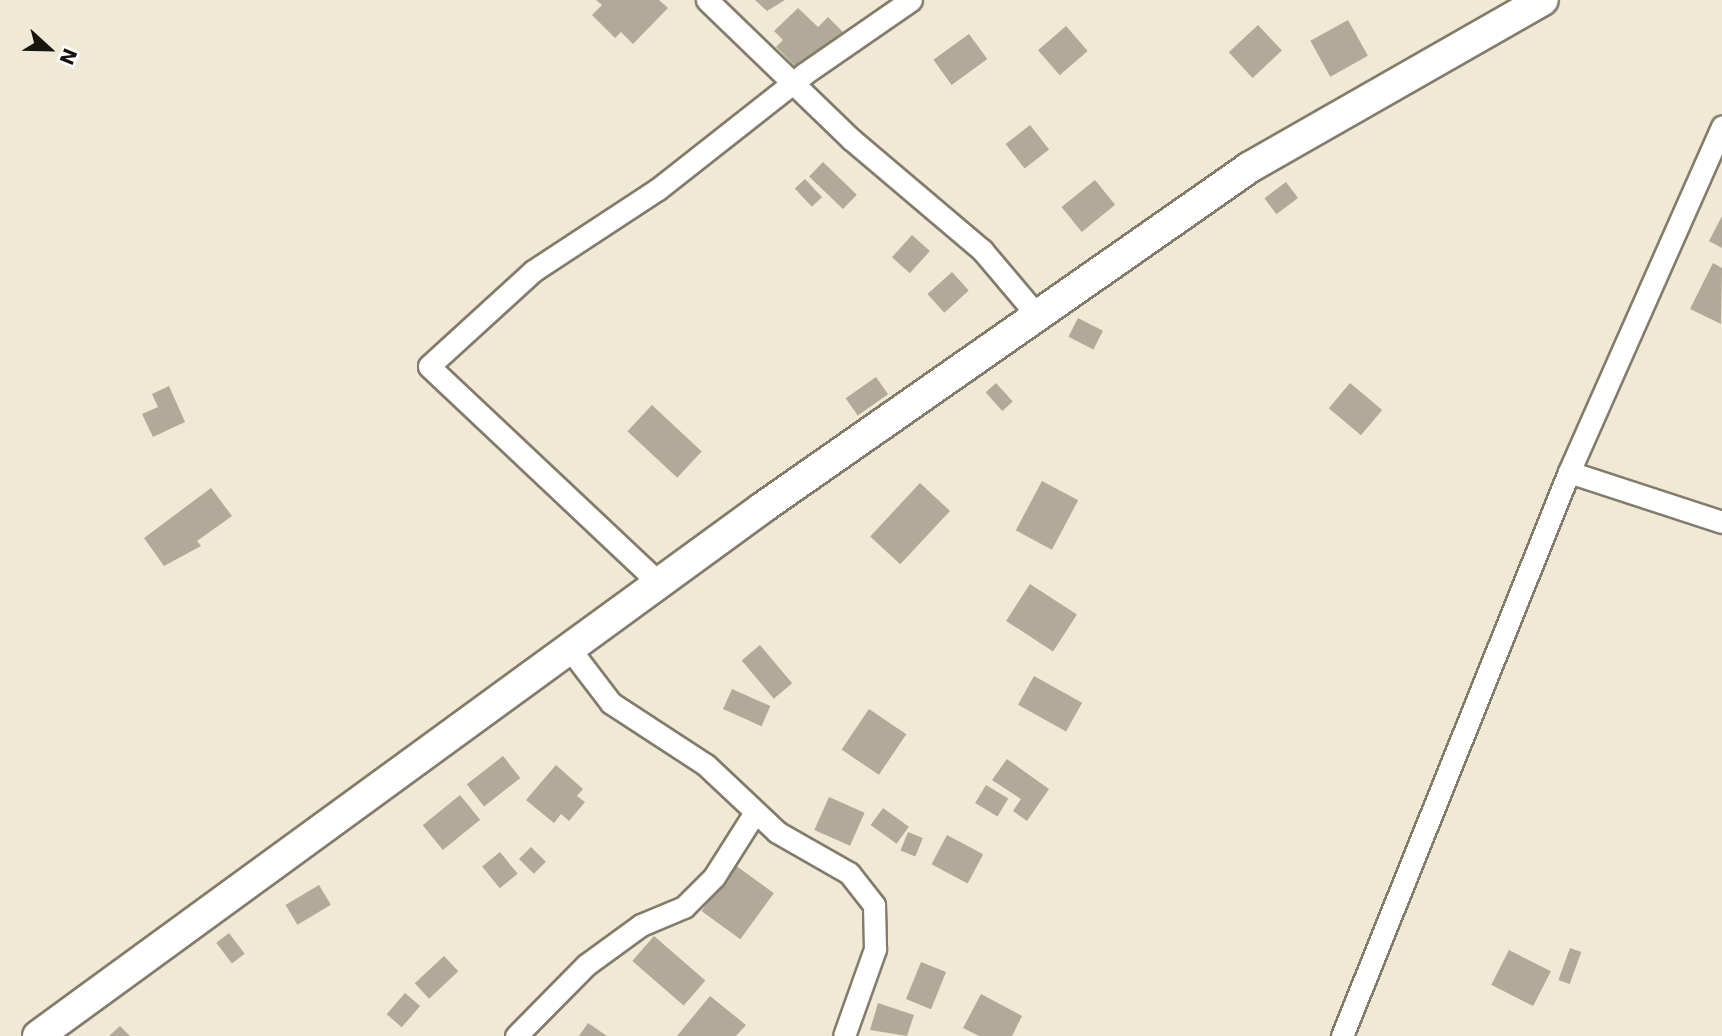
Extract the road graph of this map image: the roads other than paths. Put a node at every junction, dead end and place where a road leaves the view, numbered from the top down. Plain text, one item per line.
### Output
1 (707, 0) edge
2 (911, 0) edge
3 (1543, 0) edge
4 (796, 80) junction
5 (1722, 126) edge
6 (1037, 315) junction
7 (1569, 472) junction
8 (1722, 522) edge
9 (659, 583) junction
10 (569, 648) junction
11 (754, 814) junction
12 (38, 1036) edge
13 (516, 1036) edge
14 (844, 1036) edge
15 (1342, 1036) edge

1 - 4 street
2 - 4 street
3 - 6 main road
4 - 6 street
4 - 9 street
5 - 7 street
6 - 9 main road
7 - 8 street
7 - 15 street
9 - 10 main road
10 - 11 street
10 - 12 main road
11 - 13 street
11 - 14 street

